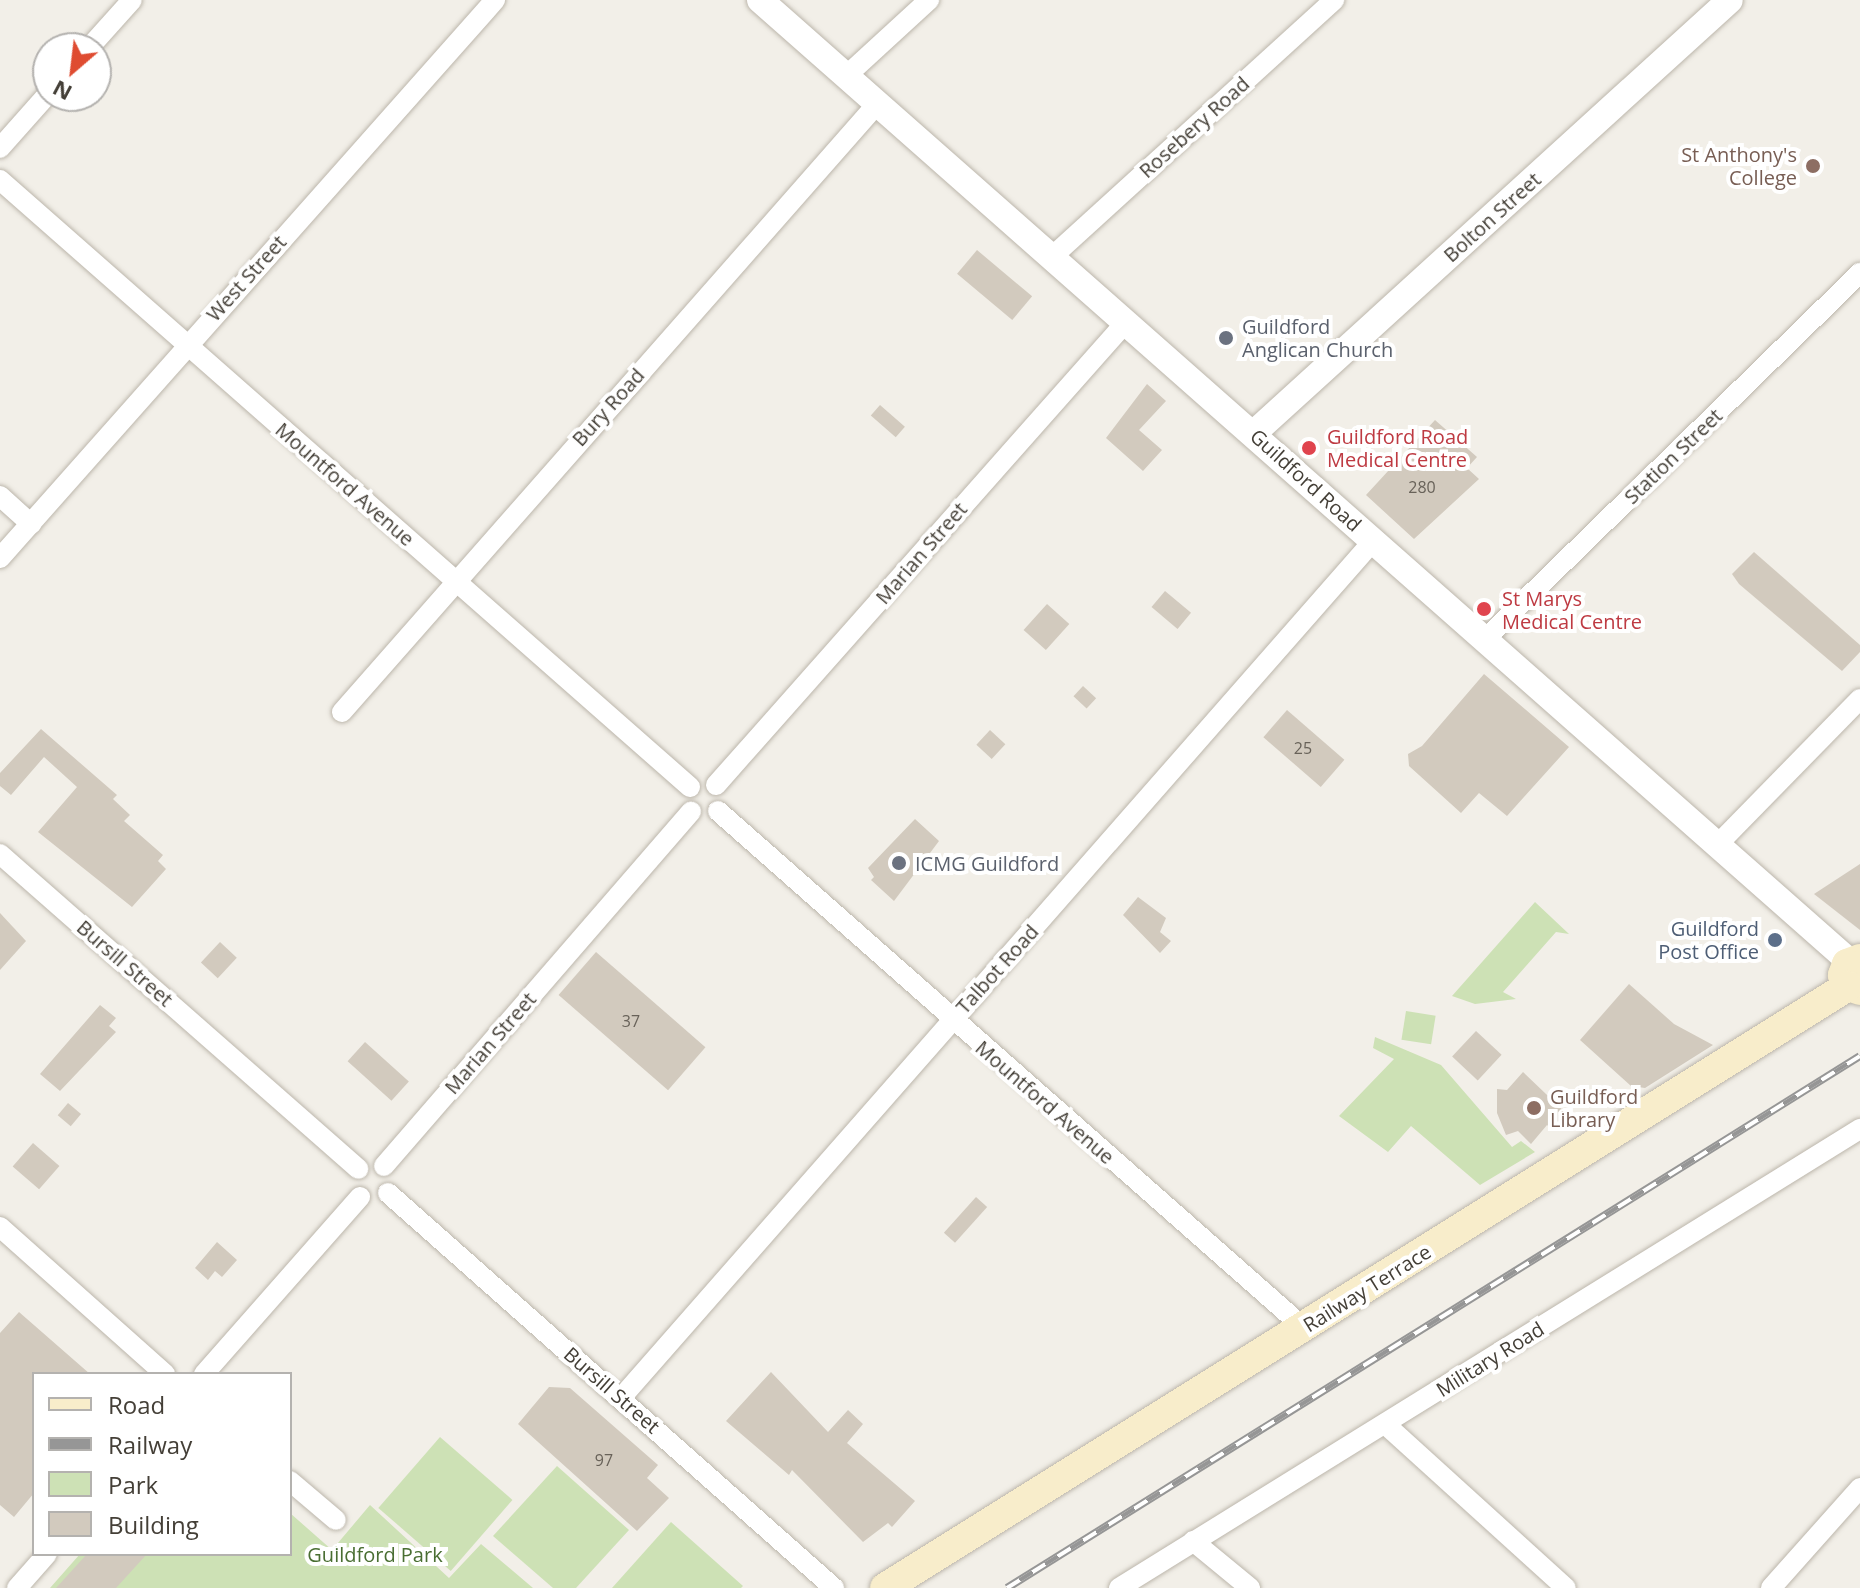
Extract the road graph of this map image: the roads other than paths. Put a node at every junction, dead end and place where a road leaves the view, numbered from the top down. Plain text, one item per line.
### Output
1 (132, 0) edge
2 (495, 0) edge
3 (760, 0) edge
4 (929, 0) edge
5 (1334, 0) edge
6 (1730, 0) edge
7 (103, 32) edge
8 (846, 76) junction
9 (877, 104) junction
10 (32, 112) edge
11 (0, 148) edge
12 (0, 180) edge
13 (1054, 255) junction
14 (1860, 273) edge
15 (1127, 321) junction
16 (186, 345) junction
17 (1254, 433) junction
18 (0, 496) edge
19 (31, 524) junction
20 (1374, 540) junction
21 (0, 558) edge
22 (454, 580) junction
23 (1486, 638) junction
24 (1860, 699) edge
25 (342, 712) dead end
26 (716, 785) junction
27 (690, 787) junction
28 (691, 811) junction
29 (718, 811) junction
30 (1718, 844) junction
31 (0, 854) edge
32 (1855, 974) edge
33 (952, 1020) junction
34 (1860, 1129) edge
35 (384, 1166) junction
36 (358, 1169) junction
37 (388, 1193) junction
38 (360, 1197) junction
39 (0, 1227) edge
40 (1303, 1327) junction
41 (163, 1372) edge
42 (206, 1372) edge
43 (621, 1398) junction
44 (1385, 1424) junction
45 (292, 1483) edge
46 (1860, 1488) edge
47 (336, 1520) dead end
48 (1193, 1541) junction
49 (45, 1556) edge
50 (17, 1588) edge
51 (834, 1588) edge
52 (885, 1588) edge
53 (1119, 1588) edge
54 (1250, 1588) edge
55 (1566, 1588) edge
56 (1771, 1588) edge

1 - 7 street
2 - 16 street, West Street
3 - 8 street, Guildford Road
4 - 8 street
5 - 13 street, Rosebery Road
6 - 17 street, Bolton Street
8 - 9 street, Guildford Road
9 - 13 street, Guildford Road
9 - 22 street, Bury Road
10 - 11 street
12 - 16 street, Mountford Avenue
13 - 15 street, Guildford Road
14 - 23 street, Station Street
15 - 17 street, Guildford Road
15 - 26 street, Marian Street
16 - 19 street, West Street
16 - 22 street, Mountford Avenue
17 - 20 street, Guildford Road
18 - 19 street
19 - 21 street, West Street
20 - 23 street, Guildford Road
20 - 33 street, Talbot Road
22 - 25 street, Bury Road
22 - 27 street, Mountford Avenue
23 - 30 street, Guildford Road
24 - 30 street
26 - 27 street
26 - 29 street
27 - 28 street
28 - 29 street
28 - 35 street, Marian Street
29 - 33 street, Mountford Avenue
30 - 32 street, Guildford Road
31 - 36 street, Bursill Street
32 - 40 main road, Railway Terrace
33 - 40 street, Mountford Avenue
33 - 43 street, Talbot Road
34 - 44 street, Military Road
35 - 36 street
35 - 37 street
36 - 38 street
37 - 38 street
37 - 43 street, Bursill Street
38 - 42 street
39 - 41 street
40 - 52 main road, Railway Terrace
43 - 51 street, Bursill Street
44 - 48 street, Military Road
44 - 55 street
45 - 47 street
46 - 56 street
48 - 53 street, Military Road
48 - 54 street
49 - 50 street

